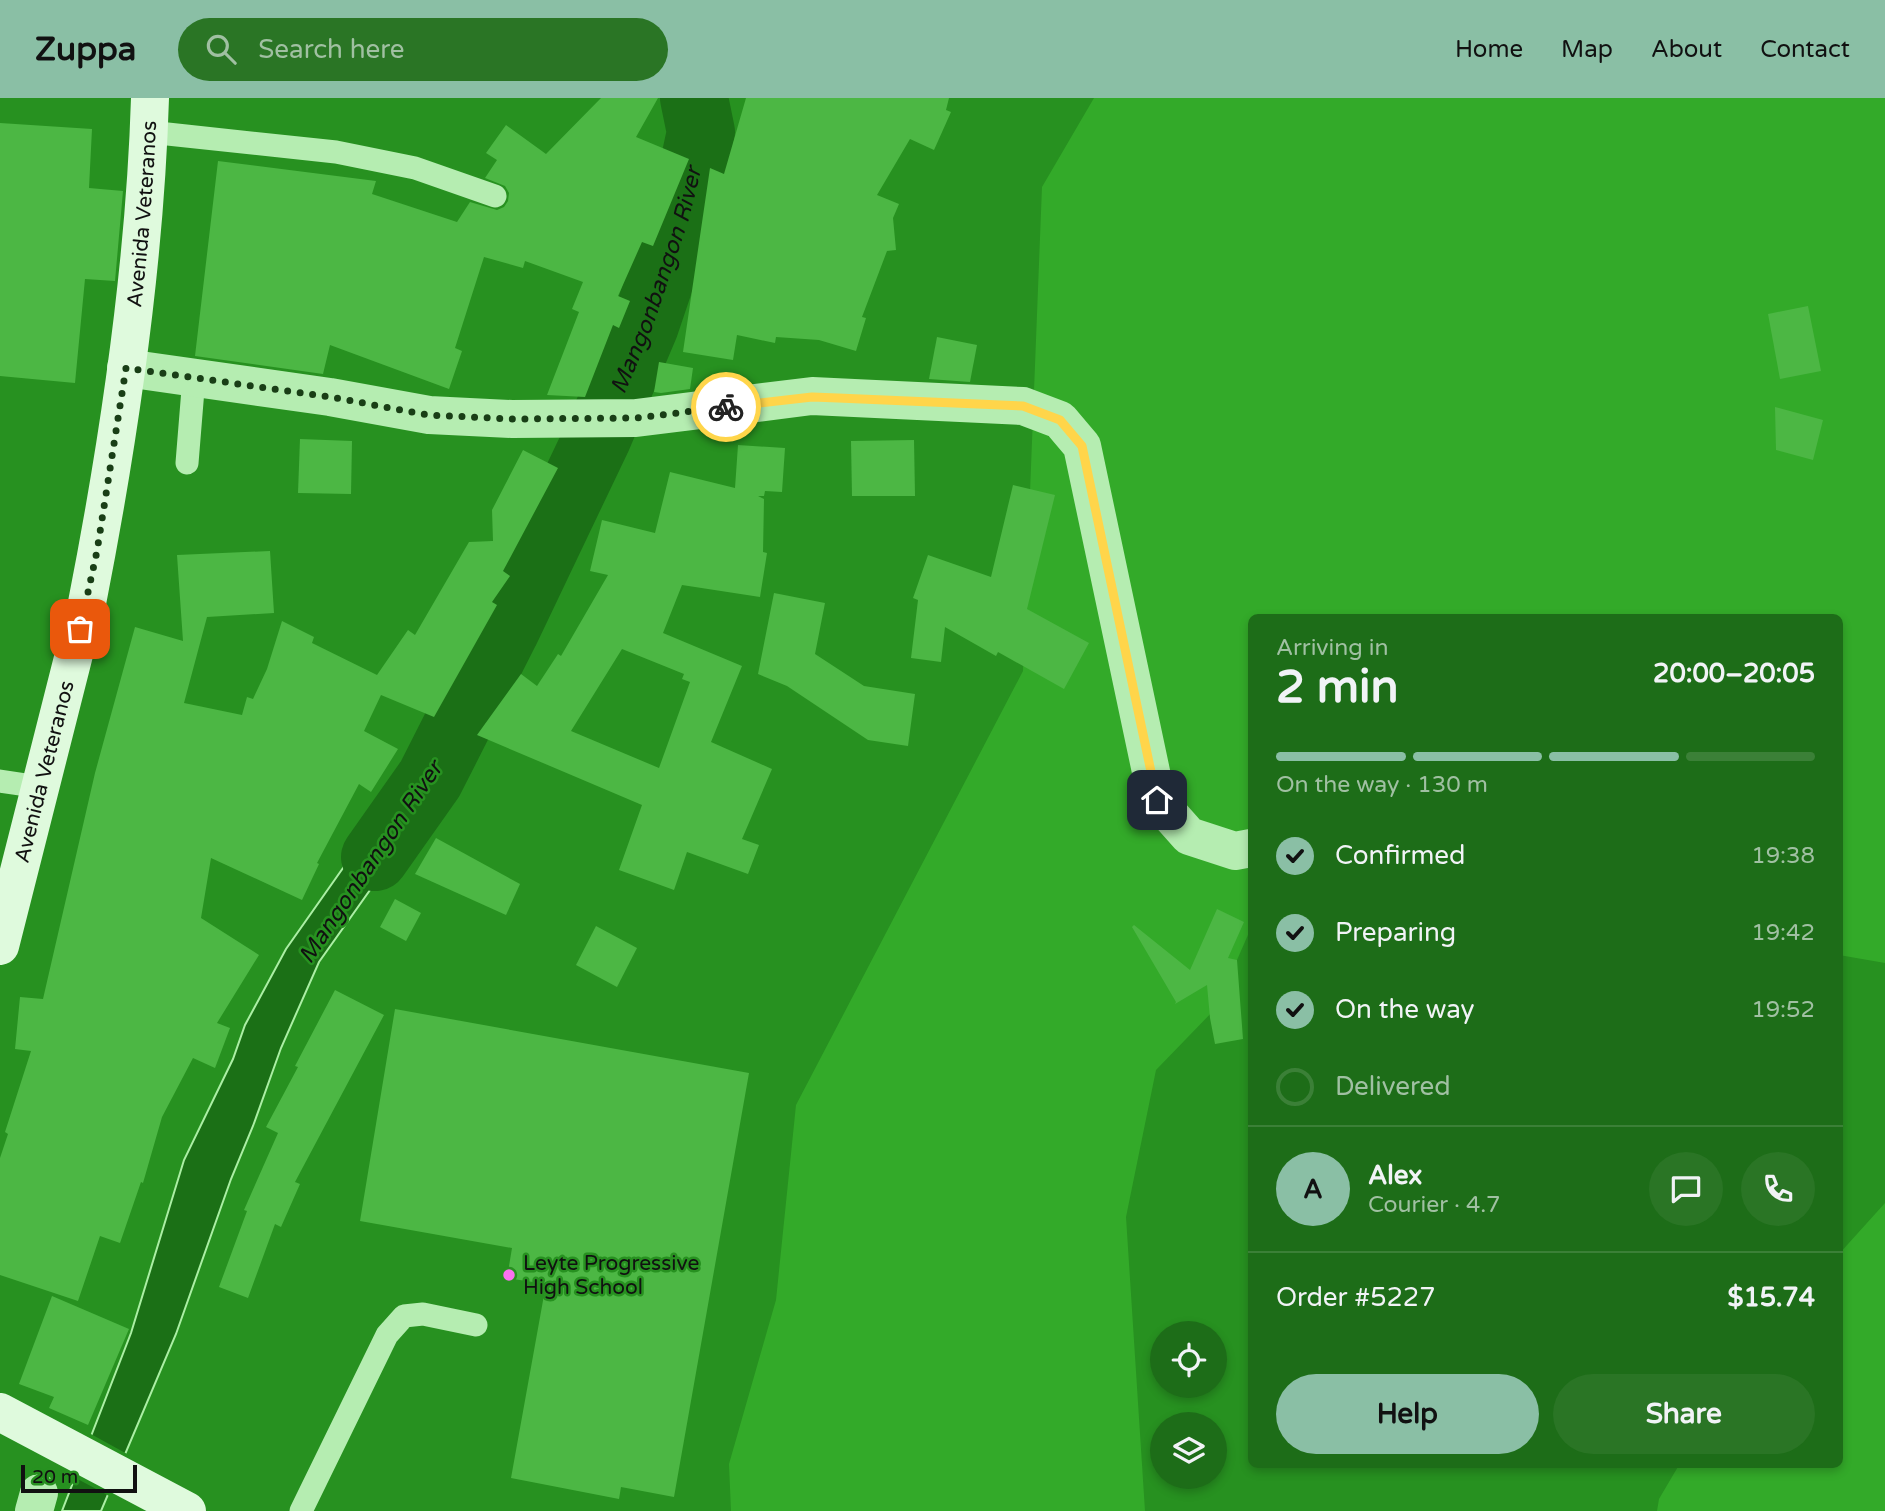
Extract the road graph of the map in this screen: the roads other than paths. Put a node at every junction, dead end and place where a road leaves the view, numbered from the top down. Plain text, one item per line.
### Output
1 (149, 115) edge
2 (495, 196) dead end
3 (126, 368) junction
4 (194, 377) junction
5 (187, 463) dead end
6 (0, 781) edge
7 (40, 787) junction
8 (1248, 849) edge
9 (8, 882) edge
10 (0, 946) edge
11 (476, 1325) dead end
12 (0, 1412) edge
13 (187, 1511) edge
14 (302, 1511) edge

1 - 2 lane
1 - 3 main road, Avenida Veteranos
3 - 4 street
3 - 7 main road, Avenida Veteranos
4 - 5 lane
4 - 8 street
6 - 7 lane
7 - 9 main road, Avenida Veteranos
9 - 10 main road, Avenida Veteranos
11 - 14 lane
12 - 13 main road

